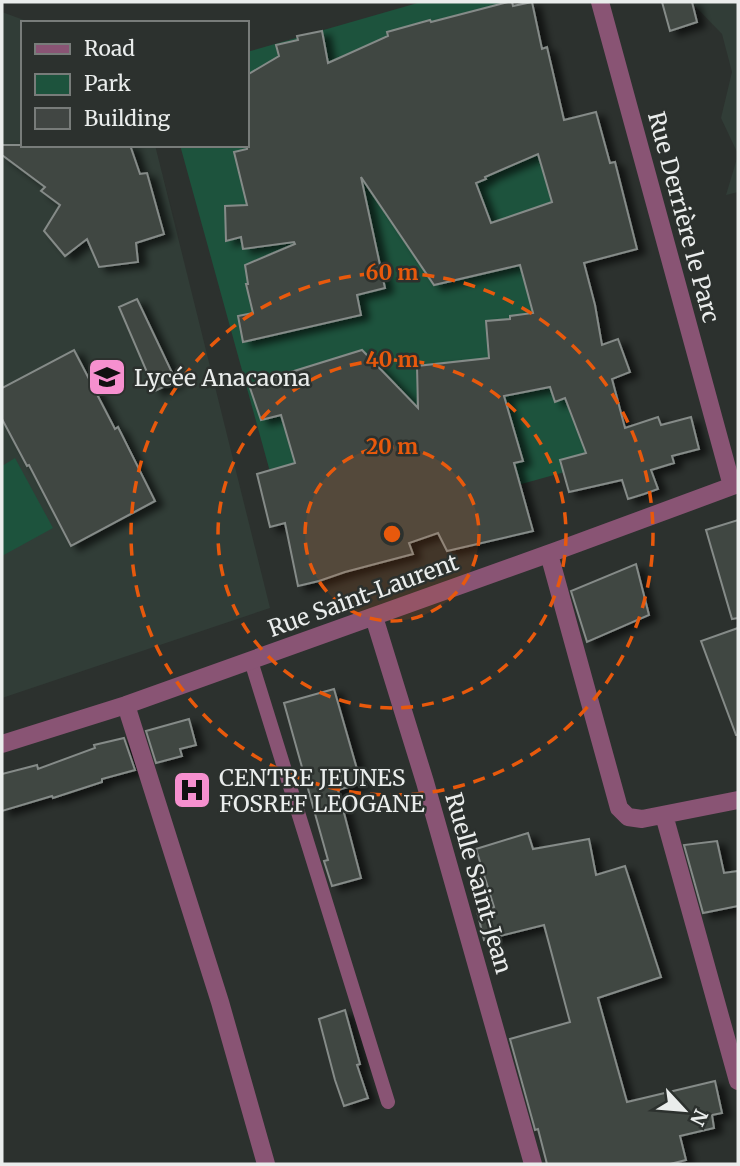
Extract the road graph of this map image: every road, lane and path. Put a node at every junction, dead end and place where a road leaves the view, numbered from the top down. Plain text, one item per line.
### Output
1 (600, 2) edge
2 (735, 485) edge
3 (549, 554) junction
4 (374, 617) junction
5 (251, 661) junction
6 (126, 705) junction
7 (2, 744) edge
8 (738, 800) edge
9 (664, 815) junction
10 (738, 1081) edge
11 (388, 1102) dead end
12 (266, 1164) edge
13 (533, 1164) edge

1 - 2 street, Rue Derrière le Parc
2 - 3 street, Rue Saint-Laurent
3 - 4 street, Rue Saint-Laurent
3 - 9 street
4 - 5 street, Rue Saint-Laurent
4 - 13 street, Ruelle Saint-Jean
5 - 6 street, Rue Saint-Laurent
5 - 11 lane
6 - 7 street, Rue Saint-Laurent
6 - 12 street
8 - 9 street
9 - 10 street

